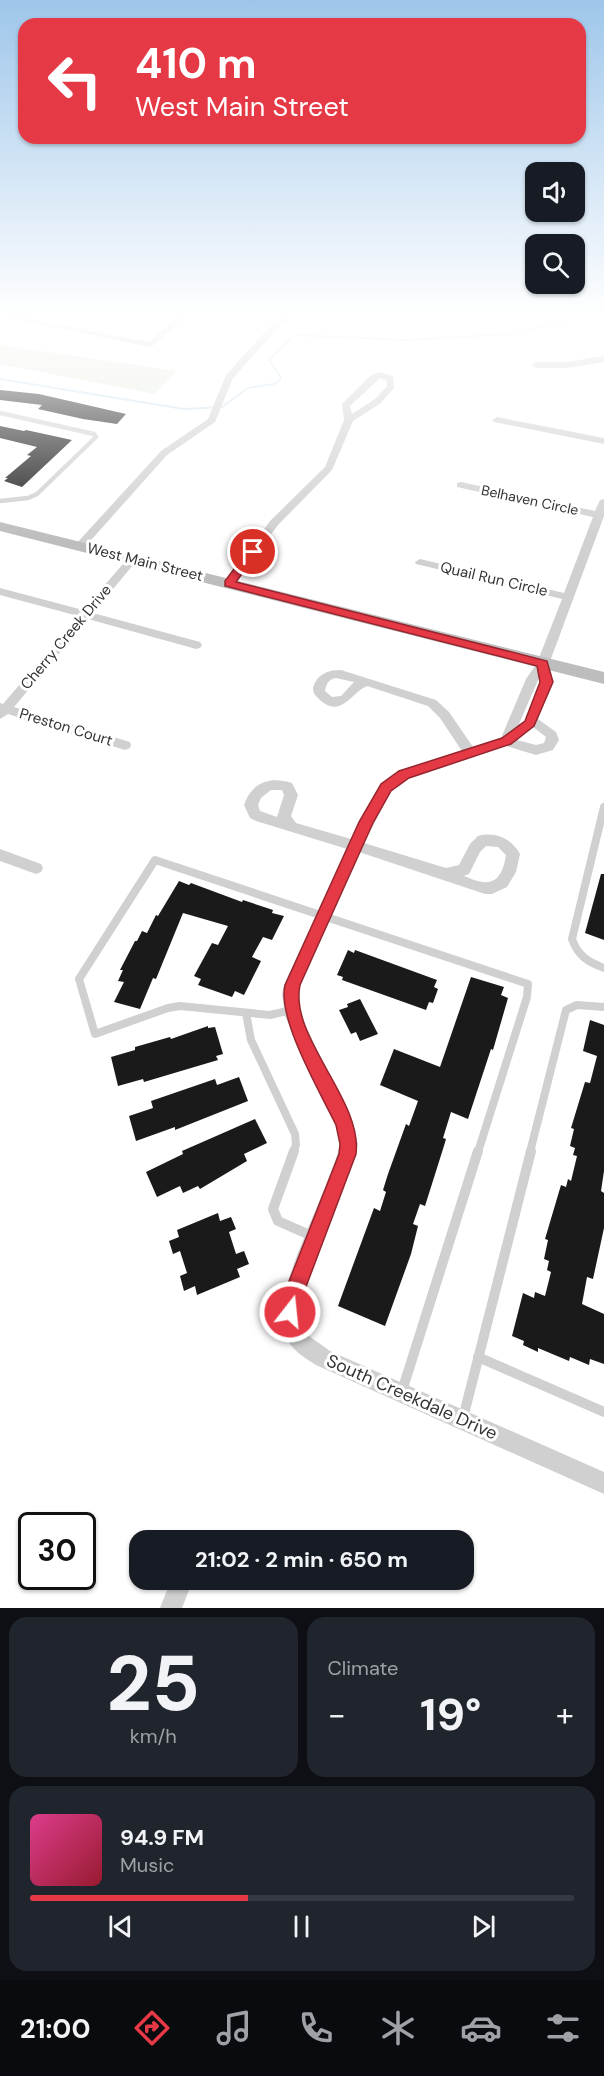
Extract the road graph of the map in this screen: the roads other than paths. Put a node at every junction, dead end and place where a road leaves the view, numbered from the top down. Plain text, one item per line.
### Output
1 (223, 392) edge
2 (359, 392) edge
3 (386, 392) edge
4 (0, 413) edge
5 (349, 420) junction
6 (496, 420) dead end
7 (604, 441) edge
8 (461, 485) dead end
9 (0, 501) edge
10 (604, 502) edge
11 (599, 514) junction
12 (0, 526) edge
13 (80, 546) junction
14 (133, 559) junction
15 (420, 562) dead end
16 (229, 584) junction
17 (0, 591) edge
18 (568, 597) junction
19 (85, 615) junction
20 (196, 645) dead end
21 (543, 664) junction
22 (604, 678) edge
23 (365, 682) dead end
24 (2, 710) edge
25 (531, 720) junction
26 (506, 741) junction
27 (125, 745) dead end
28 (470, 753) junction
29 (604, 807) edge
30 (291, 825) dead end
31 (356, 846) junction
32 (0, 855) edge
33 (36, 868) dead end
34 (446, 874) junction
35 (324, 916) junction
36 (604, 968) edge
37 (604, 1008) edge
38 (292, 1010) junction
39 (246, 1013) junction
40 (315, 1238) junction
41 (478, 1357) junction
42 (402, 1393) junction
43 (604, 1412) edge
44 (462, 1420) junction
45 (604, 1483) edge
46 (178, 1590) edge
47 (171, 1608) edge

1 - 13 street
2 - 5 street
3 - 5 street
4 - 9 lane
5 - 16 street
6 - 7 street
8 - 11 street, Belhaven Circle
10 - 11 street
11 - 18 street
12 - 13 main road, West Main Street
13 - 14 main road, West Main Street
14 - 16 main road, West Main Street
14 - 19 street, Cherry Creek Drive
15 - 18 street, Quail Run Circle
16 - 21 main road, West Main Street
17 - 19 street
18 - 21 street
19 - 20 street
19 - 24 street, Cherry Creek Drive
21 - 22 main road, West Main Street
21 - 25 street, South Creekdale Drive
21 - 26 street
23 - 28 street
24 - 27 street, Preston Court
25 - 26 street, South Creekdale Drive
25 - 26 street
26 - 28 street, South Creekdale Drive
28 - 31 street, South Creekdale Drive
29 - 36 lane
30 - 31 street
31 - 34 street
31 - 35 street, South Creekdale Drive
32 - 33 street
34 - 34 street
35 - 38 street, South Creekdale Drive
35 - 39 lane
35 - 42 lane
37 - 41 lane
38 - 39 lane
38 - 40 street, South Creekdale Drive
39 - 40 lane
40 - 42 street, South Creekdale Drive
41 - 43 lane
41 - 44 lane
42 - 44 street, South Creekdale Drive
44 - 45 street, South Creekdale Drive
46 - 47 street

